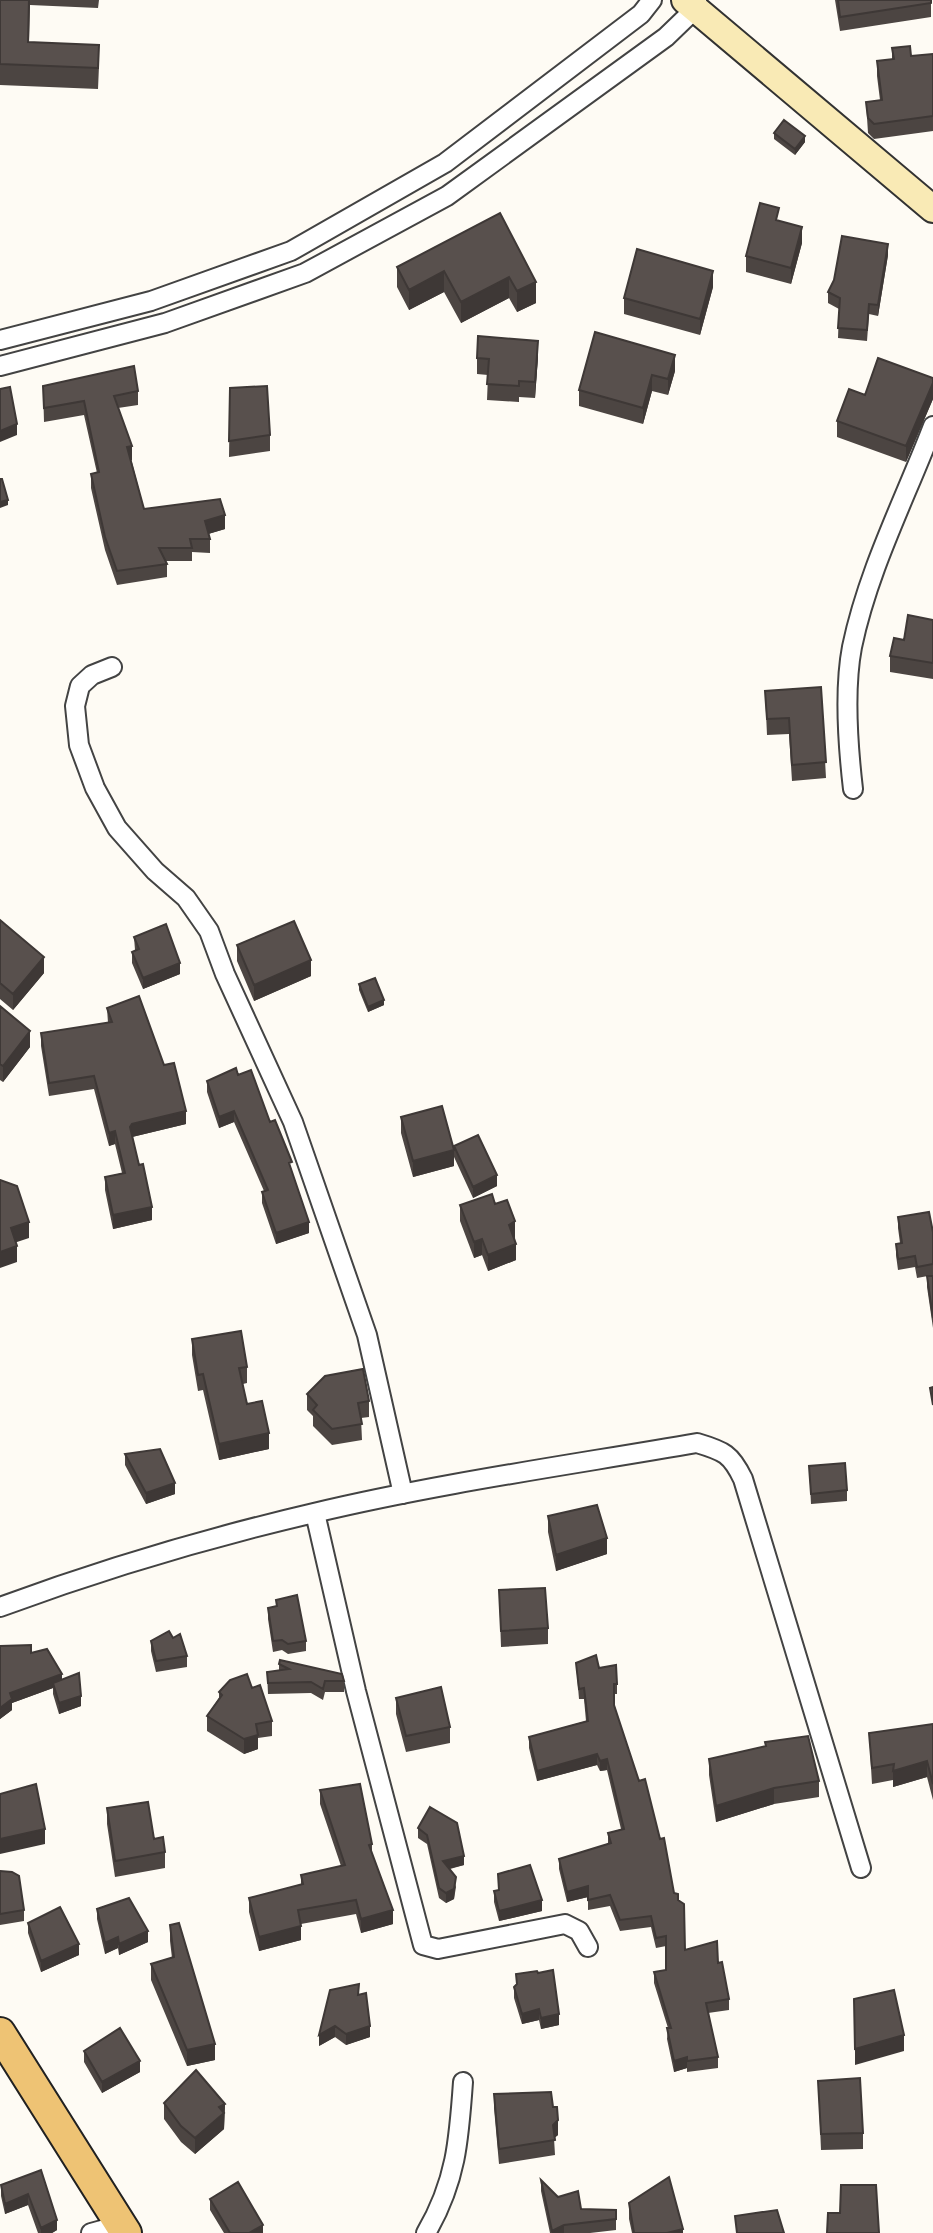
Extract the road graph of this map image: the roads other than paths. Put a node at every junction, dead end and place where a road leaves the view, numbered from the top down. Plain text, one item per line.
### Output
1 (692, 3) edge
2 (646, 7) edge
3 (666, 37) junction
4 (933, 209) edge
5 (0, 340) edge
6 (0, 366) edge
7 (933, 426) edge
8 (112, 667) dead end
9 (853, 789) dead end
10 (403, 1494) junction
11 (315, 1513) junction
12 (0, 1607) edge
13 (861, 1868) dead end
14 (588, 1947) dead end
15 (0, 2033) edge
16 (463, 2082) dead end
17 (123, 2229) edge
18 (91, 2233) edge
19 (426, 2233) edge

1 - 3 street
1 - 4 street
2 - 3 street
2 - 5 street
3 - 6 street
7 - 9 street
8 - 10 street
10 - 11 street
10 - 13 street
11 - 12 street
11 - 14 street
15 - 17 main road
16 - 19 street
17 - 18 street

